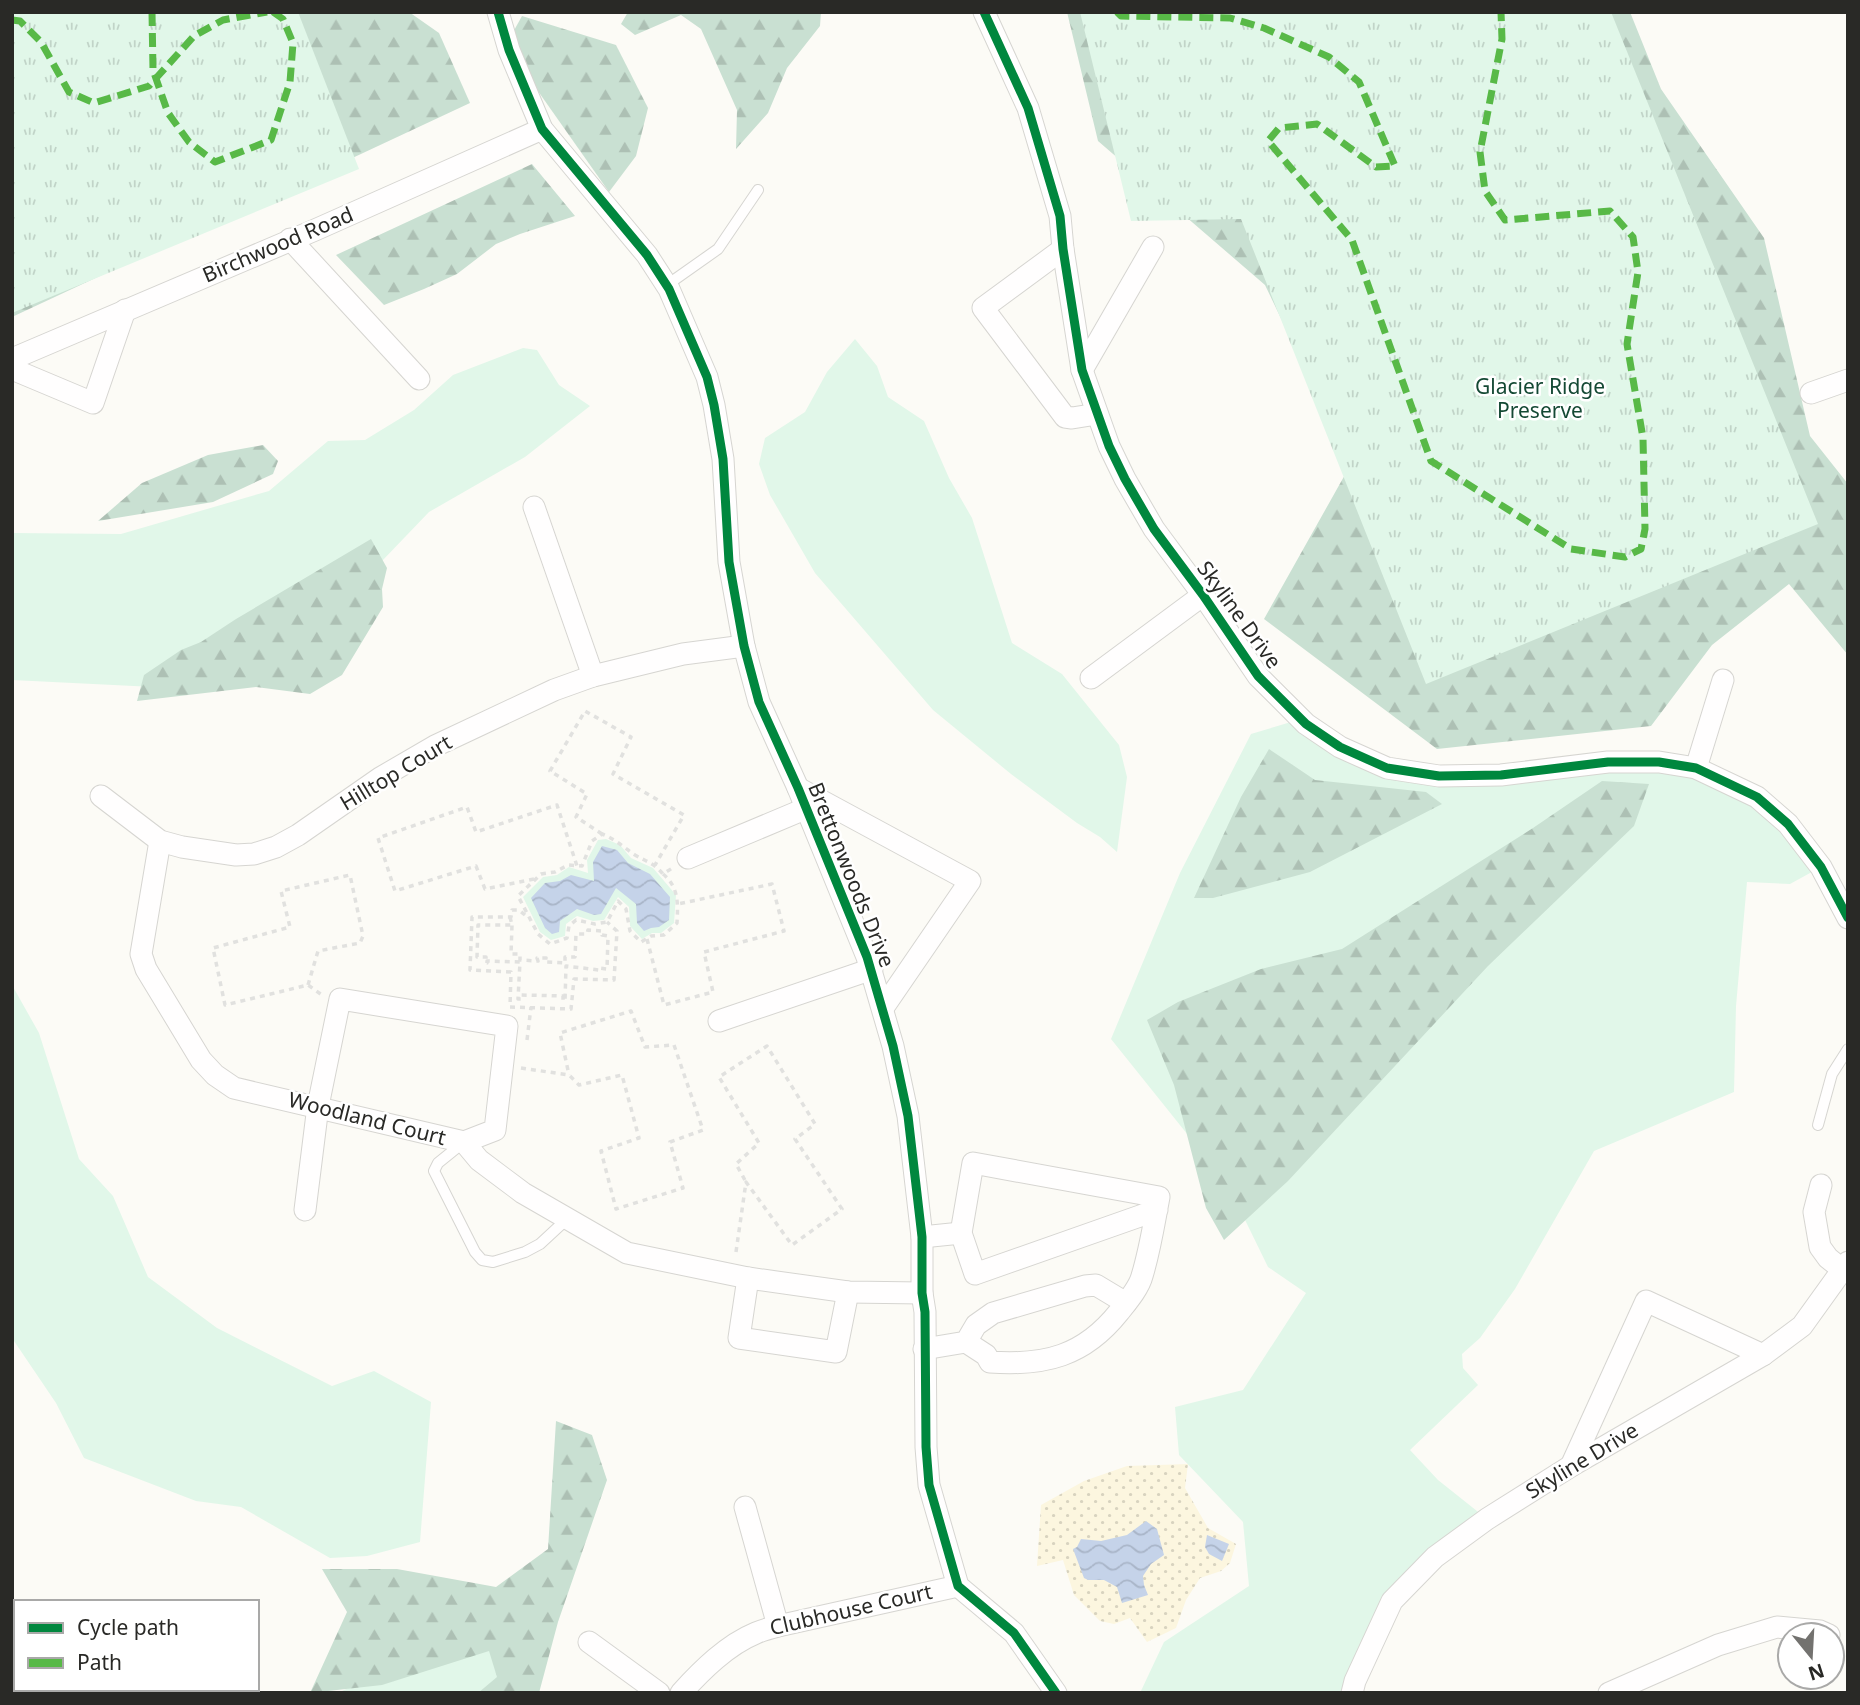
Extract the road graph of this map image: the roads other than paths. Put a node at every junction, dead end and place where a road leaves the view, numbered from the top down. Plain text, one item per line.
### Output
1 (498, 12) edge
2 (984, 12) edge
3 (542, 129) junction
4 (758, 190) dead end
5 (290, 239) junction
6 (1153, 247) dead end
7 (1063, 249) junction
8 (667, 285) junction
9 (125, 310) junction
10 (12, 359) edge
11 (12, 369) edge
12 (1082, 370) junction
13 (419, 379) dead end
14 (1848, 380) edge
15 (1811, 393) dead end
16 (1097, 414) junction
17 (534, 507) dead end
18 (1203, 595) junction
19 (744, 646) junction
20 (593, 676) junction
21 (1091, 678) dead end
22 (1723, 680) dead end
23 (1696, 768) junction
24 (798, 788) junction
25 (101, 796) dead end
26 (807, 808) junction
27 (160, 841) junction
28 (688, 858) road end
29 (1848, 918) edge
30 (872, 969) junction
31 (883, 1008) junction
32 (719, 1021) dead end
33 (1848, 1049) edge
34 (318, 1106) junction
35 (1818, 1125) dead end
36 (464, 1142) junction
37 (1821, 1185) dead end
38 (305, 1209) dead end
39 (1157, 1210) junction
40 (567, 1219) junction
41 (961, 1233) junction
42 (922, 1237) junction
43 (1845, 1266) edge
44 (748, 1278) junction
45 (848, 1292) junction
46 (922, 1293) junction
47 (1126, 1303) junction
48 (966, 1342) junction
49 (924, 1349) junction
50 (1763, 1355) junction
51 (1571, 1466) junction
52 (745, 1507) dead end
53 (958, 1586) junction
54 (778, 1626) junction
55 (1776, 1626) edge
56 (589, 1642) dead end
57 (1658, 1671) junction
58 (659, 1693) edge
59 (681, 1693) edge
60 (1056, 1693) edge
61 (1352, 1693) edge
62 (1609, 1693) edge
63 (1650, 1693) edge

1 - 3 street
2 - 7 street, Skyline Drive
3 - 5 street, Birchwood Road
3 - 8 street, Brettonwoods Drive
4 - 8 lane
5 - 9 street, Birchwood Road
5 - 13 street
6 - 12 street
7 - 12 street, Skyline Drive
7 - 16 street
8 - 19 street, Brettonwoods Drive
9 - 10 street, Birchwood Road
9 - 11 street
12 - 16 street, Skyline Drive
14 - 15 street
16 - 18 street, Skyline Drive
17 - 20 street
18 - 21 street
18 - 23 street, Skyline Drive
19 - 20 street, Hilltop Court
19 - 24 street, Brettonwoods Drive
20 - 27 street, Hilltop Court
22 - 23 street
23 - 29 street, Skyline Drive
24 - 26 street, Brettonwoods Drive
24 - 31 street
25 - 27 street
26 - 28 street
26 - 30 street, Brettonwoods Drive
27 - 34 street, Woodland Court
30 - 31 street, Brettonwoods Drive
30 - 32 street
31 - 42 street, Brettonwoods Drive
33 - 35 lane
34 - 36 street, Woodland Court
34 - 36 street
34 - 38 street
36 - 40 street, Woodland Court
36 - 40 lane
37 - 43 street
39 - 41 street
39 - 41 street
39 - 47 street
40 - 44 street, Woodland Court
41 - 42 street
42 - 46 street, Brettonwoods Drive
43 - 50 street, Skyline Drive
44 - 45 street, Woodland Court
44 - 45 street
45 - 46 street, Woodland Court
46 - 49 street, Brettonwoods Drive
47 - 48 street
47 - 48 street
48 - 49 street
49 - 53 street, Brettonwoods Drive
50 - 51 street, Skyline Drive
50 - 51 street
51 - 61 street, Skyline Drive
52 - 54 street
53 - 54 street, Clubhouse Court
53 - 60 street
54 - 59 street, Clubhouse Court
55 - 57 street
56 - 58 street
57 - 62 street
57 - 63 street

